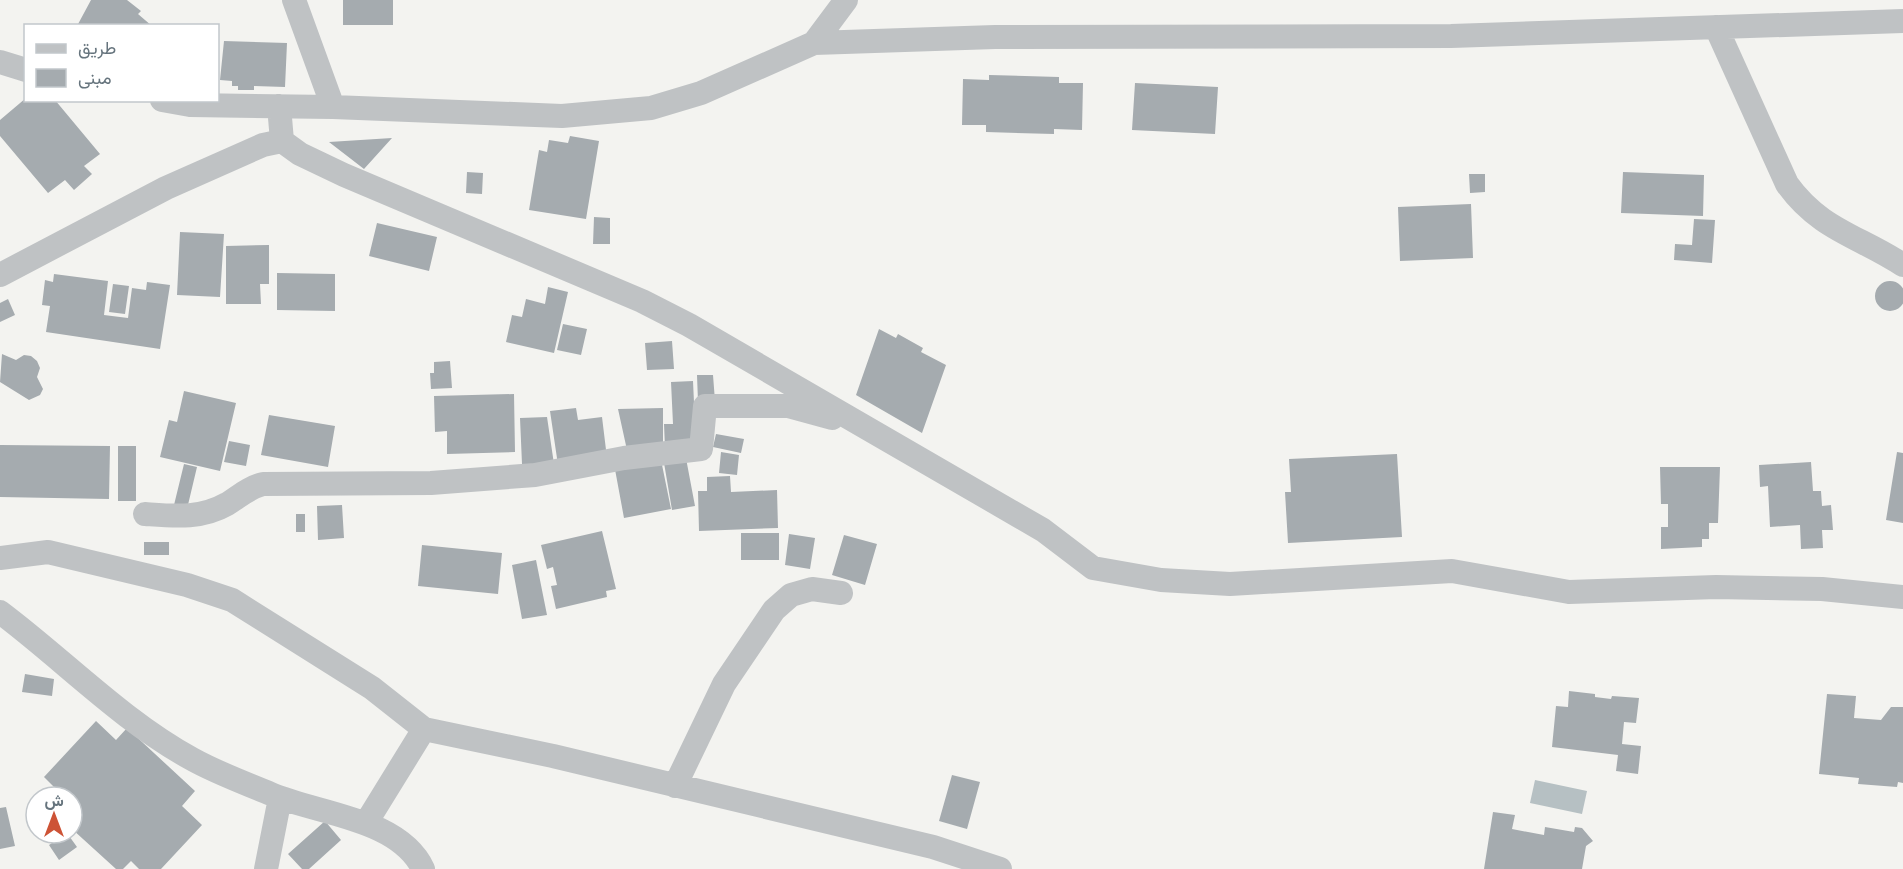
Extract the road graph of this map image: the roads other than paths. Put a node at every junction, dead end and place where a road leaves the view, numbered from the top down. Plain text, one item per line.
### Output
1 (294, 0) edge
2 (846, 0) edge
3 (1903, 21) edge
4 (1716, 27) junction
5 (814, 43) junction
6 (0, 62) edge
7 (24, 69) edge
8 (173, 102) edge
9 (279, 106) junction
10 (333, 107) junction
11 (282, 141) junction
12 (1903, 265) edge
13 (0, 275) edge
14 (862, 426) junction
15 (145, 514) dead end
16 (0, 558) edge
17 (841, 593) dead end
18 (1903, 597) edge
19 (0, 612) edge
20 (424, 729) junction
21 (675, 786) junction
22 (280, 798) junction
23 (366, 823) junction
24 (266, 869) edge
25 (423, 869) edge
26 (1000, 869) edge

1 - 10 street
2 - 5 street
3 - 4 street
4 - 5 street
4 - 12 street
5 - 10 street
6 - 7 street
8 - 9 street
9 - 10 street
9 - 11 street
11 - 13 street
11 - 14 street
14 - 15 street
14 - 18 street
16 - 20 street
17 - 21 street
19 - 22 street
20 - 21 street
20 - 23 street
21 - 26 street
22 - 23 street
22 - 24 street
23 - 25 street

